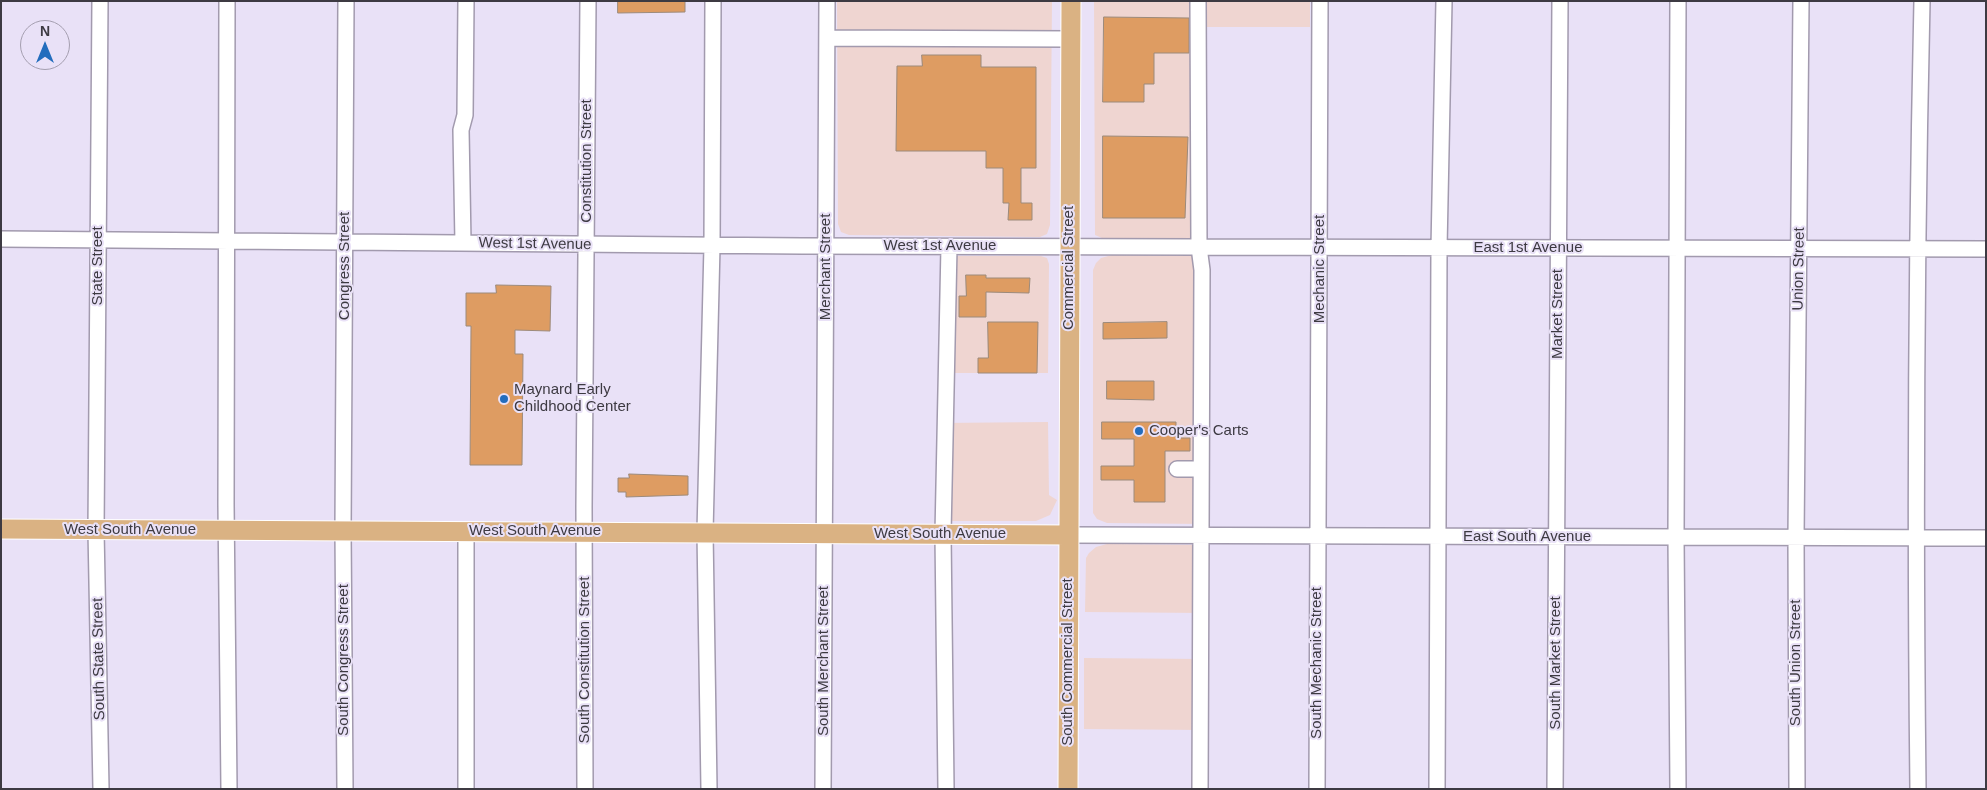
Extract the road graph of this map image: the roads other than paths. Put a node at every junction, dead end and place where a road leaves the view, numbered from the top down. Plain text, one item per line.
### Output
1 (100, 1) edge
2 (227, 1) edge
3 (346, 1) edge
4 (466, 1) edge
5 (588, 1) edge
6 (713, 1) edge
7 (827, 1) edge
8 (1071, 1) edge
9 (1198, 1) edge
10 (1320, 1) edge
11 (1444, 1) edge
12 (1560, 1) edge
13 (1678, 1) edge
14 (1801, 1) edge
15 (1922, 1) edge
16 (827, 38) junction
17 (1070, 39) junction
18 (1, 239) edge
19 (98, 240) junction
20 (226, 241) junction
21 (345, 242) junction
22 (463, 243) junction
23 (587, 245) junction
24 (712, 246) junction
25 (826, 246) junction
26 (949, 247) junction
27 (1070, 247) junction
28 (1199, 247) junction
29 (1320, 247) junction
30 (1438, 248) junction
31 (1559, 248) junction
32 (1678, 248) junction
33 (1799, 248) junction
34 (1917, 248) junction
35 (1986, 248) edge
36 (1177, 469) dead end
37 (1201, 469) junction
38 (1, 528) edge
39 (96, 530) junction
40 (226, 530) junction
41 (344, 530) junction
42 (466, 531) junction
43 (584, 531) junction
44 (705, 532) junction
45 (824, 534) junction
46 (943, 534) junction
47 (1068, 535) junction
48 (1201, 536) junction
49 (1318, 536) junction
50 (1438, 537) junction
51 (1556, 537) junction
52 (1676, 537) junction
53 (1796, 537) junction
54 (1915, 537) junction
55 (1986, 538) edge
56 (101, 789) edge
57 (229, 789) edge
58 (345, 789) edge
59 (466, 789) edge
60 (585, 789) edge
61 (709, 789) edge
62 (823, 789) edge
63 (946, 789) edge
64 (1068, 789) edge
65 (1200, 789) edge
66 (1317, 789) edge
67 (1437, 789) edge
68 (1555, 789) edge
69 (1678, 789) edge
70 (1797, 789) edge
71 (1918, 789) edge

1 - 19 street, State Street
2 - 20 street
3 - 21 street, Congress Street
4 - 22 street
5 - 23 street, Constitution Street
6 - 24 street
7 - 16 street, Merchant Street
8 - 17 main road, Commercial Street
9 - 28 street
10 - 29 street, Mechanic Street
11 - 30 street
12 - 31 street, Market Street
13 - 32 street
14 - 33 street, Union Street
15 - 34 street
16 - 17 street
16 - 25 street, Merchant Street
17 - 27 main road, Commercial Street
18 - 19 street, West 1st Avenue
19 - 20 street, West 1st Avenue
19 - 39 street, State Street
20 - 21 street, West 1st Avenue
20 - 40 street
21 - 22 street, West 1st Avenue
21 - 41 street, Congress Street
22 - 23 street, West 1st Avenue
23 - 24 street, West 1st Avenue
23 - 43 street, Constitution Street
24 - 25 street, West 1st Avenue
24 - 44 street
25 - 26 street, West 1st Avenue
25 - 45 street, Merchant Street
26 - 27 street, West 1st Avenue
26 - 46 street
27 - 28 street, East 1st Avenue
27 - 47 main road, Commercial Street
28 - 29 street, East 1st Avenue
28 - 37 street
29 - 30 street, East 1st Avenue
29 - 49 street, Mechanic Street
30 - 31 street, East 1st Avenue
30 - 50 street
31 - 32 street, East 1st Avenue
31 - 51 street, Market Street
32 - 33 street, East 1st Avenue
32 - 52 street
33 - 34 street, East 1st Avenue
33 - 53 street, Union Street
34 - 35 street, East 1st Avenue
34 - 54 street
36 - 37 street
37 - 48 street
38 - 39 main road, West South Avenue
39 - 40 main road, West South Avenue
39 - 56 street, South State Street
40 - 41 main road, West South Avenue
40 - 57 street
41 - 42 main road, West South Avenue
41 - 58 street, South Congress Street
42 - 43 main road, West South Avenue
42 - 59 street
43 - 44 main road, West South Avenue
43 - 60 street, South Constitution Street
44 - 45 main road, West South Avenue
44 - 61 street
45 - 46 main road, West South Avenue
45 - 62 street, South Merchant Street
46 - 47 main road, West South Avenue
46 - 63 street
47 - 48 street, East South Avenue
47 - 64 main road, South Commercial Street
48 - 49 street, East South Avenue
48 - 65 street
49 - 50 street, East South Avenue
49 - 66 street, South Mechanic Street
50 - 51 street, East South Avenue
50 - 67 street
51 - 52 street, East South Avenue
51 - 68 street, South Market Street
52 - 53 street, East South Avenue
52 - 69 street
53 - 54 street, East South Avenue
53 - 70 street, South Union Street
54 - 55 street, East South Avenue
54 - 71 street

